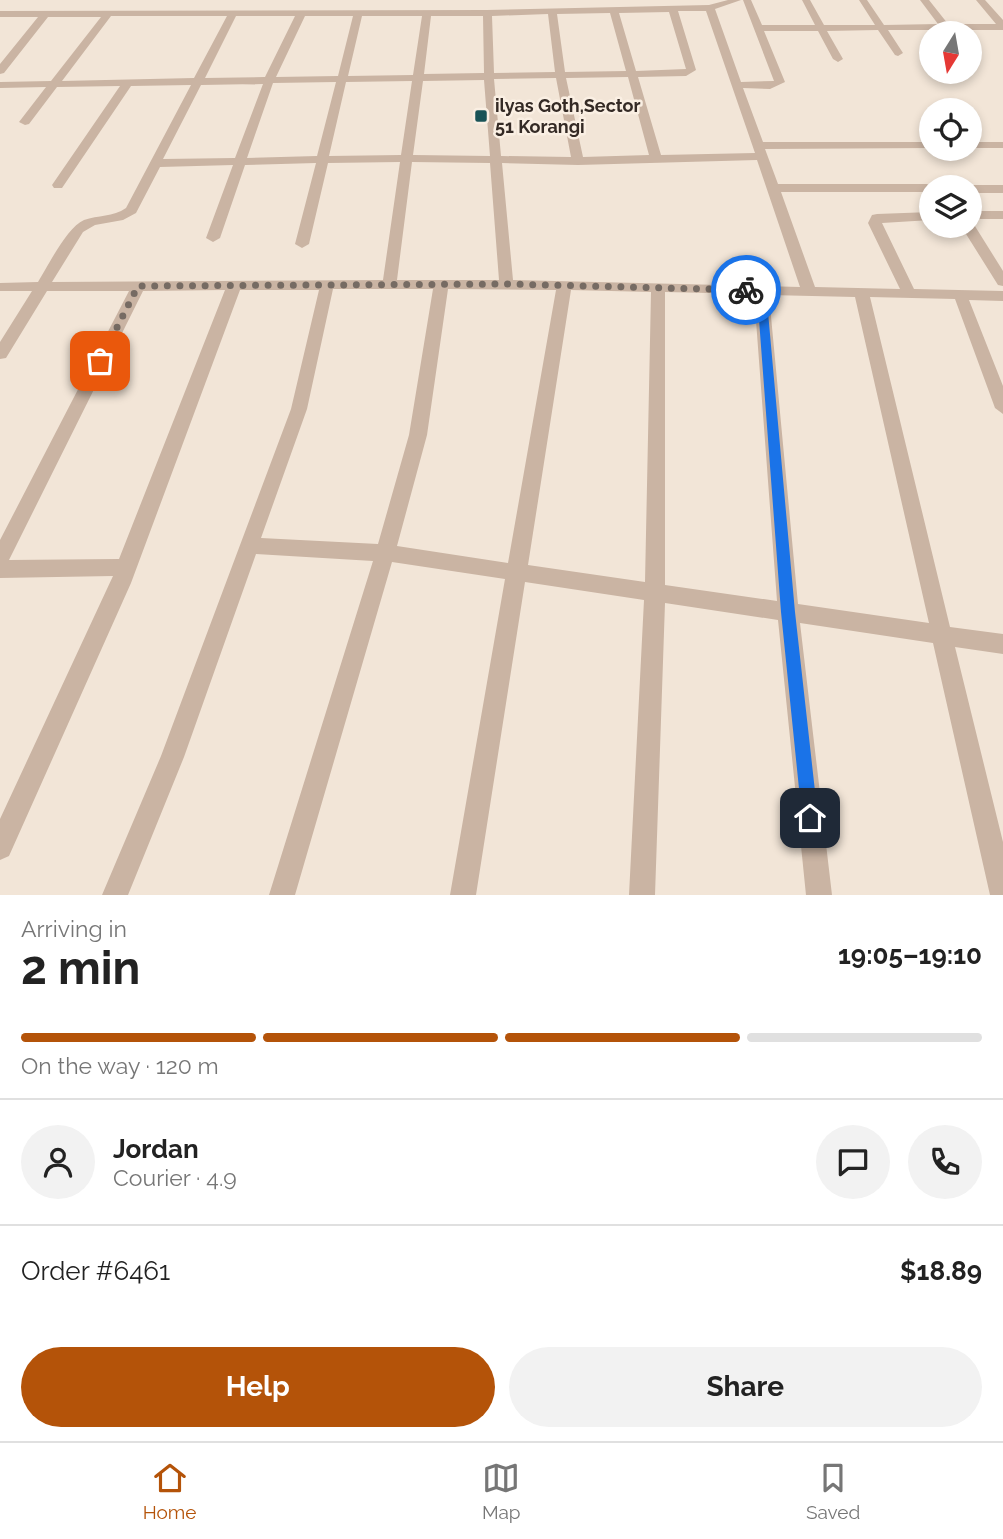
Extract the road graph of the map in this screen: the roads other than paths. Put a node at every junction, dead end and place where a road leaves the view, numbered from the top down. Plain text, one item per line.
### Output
1 (196, 0) edge
2 (272, 0) edge
3 (383, 0) edge
4 (514, 0) edge
5 (586, 0) edge
6 (737, 0) edge
7 (747, 0) edge
8 (806, 0) edge
9 (863, 0) edge
10 (924, 0) edge
11 (980, 0) edge
12 (710, 8) junction
13 (673, 9) junction
14 (614, 10) junction
15 (552, 11) junction
16 (584, 11) junction
17 (507, 12) junction
18 (301, 13) junction
19 (358, 13) junction
20 (379, 13) junction
21 (427, 13) junction
22 (487, 13) junction
23 (0, 14) edge
24 (45, 14) junction
25 (108, 14) junction
26 (188, 14) junction
27 (233, 14) junction
28 (265, 14) junction
29 (940, 21) edge
30 (881, 27) junction
31 (1003, 27) edge
32 (761, 28) junction
33 (822, 28) junction
34 (982, 28) edge
35 (919, 29) edge
36 (898, 53) dead end
37 (838, 59) dead end
38 (0, 71) edge
39 (631, 74) junction
40 (560, 75) junction
41 (489, 76) junction
42 (419, 77) junction
43 (341, 78) junction
44 (269, 80) junction
45 (198, 81) junction
46 (128, 82) junction
47 (55, 84) junction
48 (0, 85) edge
49 (737, 85) junction
50 (25, 122) dead end
51 (919, 145) edge
52 (982, 145) edge
53 (1003, 145) edge
54 (760, 151) junction
55 (407, 159) junction
56 (656, 159) junction
57 (321, 161) junction
58 (578, 161) junction
59 (495, 162) junction
60 (156, 163) junction
61 (239, 163) junction
62 (58, 184) dead end
63 (773, 188) junction
64 (919, 188) edge
65 (982, 188) edge
66 (1003, 189) edge
67 (982, 215) edge
68 (1003, 215) edge
69 (919, 216) edge
70 (213, 238) dead end
71 (976, 238) edge
72 (302, 244) dead end
73 (1003, 282) edge
74 (506, 284) junction
75 (441, 285) junction
76 (138, 286) junction
77 (234, 286) junction
78 (327, 286) junction
79 (389, 286) junction
80 (564, 286) junction
81 (0, 287) edge
82 (42, 287) junction
83 (658, 288) junction
84 (761, 290) junction
85 (809, 291) junction
86 (861, 292) junction
87 (909, 293) junction
88 (960, 294) junction
89 (1003, 296) edge
90 (0, 354) edge
91 (1003, 408) edge
92 (251, 546) junction
93 (385, 553) junction
94 (0, 559) edge
95 (126, 567) junction
96 (0, 569) edge
97 (518, 573) junction
98 (654, 593) junction
99 (788, 612) junction
100 (940, 634) junction
101 (1003, 644) edge
102 (0, 847) edge
103 (115, 895) edge
104 (282, 895) edge
105 (463, 895) edge
106 (642, 895) edge
107 (818, 895) edge
108 (1003, 895) edge

1 - 26 street
2 - 28 street
3 - 20 street
4 - 17 street
5 - 16 street
6 - 12 street
7 - 32 street
8 - 33 street
9 - 30 street
10 - 29 street
11 - 31 street
12 - 13 street
12 - 49 street
13 - 14 street
13 - 39 street
14 - 16 street
14 - 39 street
15 - 16 street
15 - 17 street
15 - 40 street
17 - 22 street
18 - 19 street
18 - 28 street
18 - 44 street
19 - 20 street
19 - 43 street
20 - 21 street
21 - 22 street
21 - 42 street
22 - 41 street
23 - 24 street
24 - 25 street
24 - 38 street
25 - 26 street
25 - 47 street
26 - 27 street
27 - 28 street
27 - 45 street
30 - 33 street
30 - 35 street
30 - 36 street
31 - 34 street
32 - 33 street
32 - 49 street
33 - 37 street
39 - 40 street
39 - 56 street
40 - 41 street
40 - 58 street
41 - 42 street
41 - 59 street
42 - 43 street
42 - 55 street
43 - 44 street
43 - 57 street
44 - 45 street
44 - 61 street
45 - 46 street
45 - 60 street
46 - 47 street
46 - 62 street
47 - 48 street
47 - 50 street
49 - 54 street
51 - 54 street
52 - 53 street
54 - 56 street
54 - 63 street
55 - 57 street
55 - 59 street
55 - 79 street
56 - 58 street
57 - 61 street
57 - 72 street
58 - 59 street
59 - 74 street
60 - 61 street
60 - 82 street
61 - 70 street
63 - 64 street
63 - 85 street
65 - 66 street
67 - 68 street
69 - 87 street
71 - 73 street
74 - 75 street
74 - 80 street
75 - 79 street
75 - 93 street
76 - 77 street
76 - 82 street
76 - 94 street
77 - 78 street
77 - 95 street
78 - 79 street
78 - 92 street
80 - 83 street
80 - 97 street
81 - 82 street
82 - 90 street
83 - 84 street
83 - 98 street
84 - 85 street
84 - 99 street
85 - 86 street
86 - 87 street
86 - 100 street
87 - 88 street
88 - 89 street
88 - 91 street
92 - 93 street
92 - 103 street
93 - 97 street
93 - 104 street
95 - 96 street
95 - 102 street
97 - 98 street
97 - 105 street
98 - 99 street
98 - 106 street
99 - 100 street
99 - 107 street
100 - 101 street
100 - 108 street

